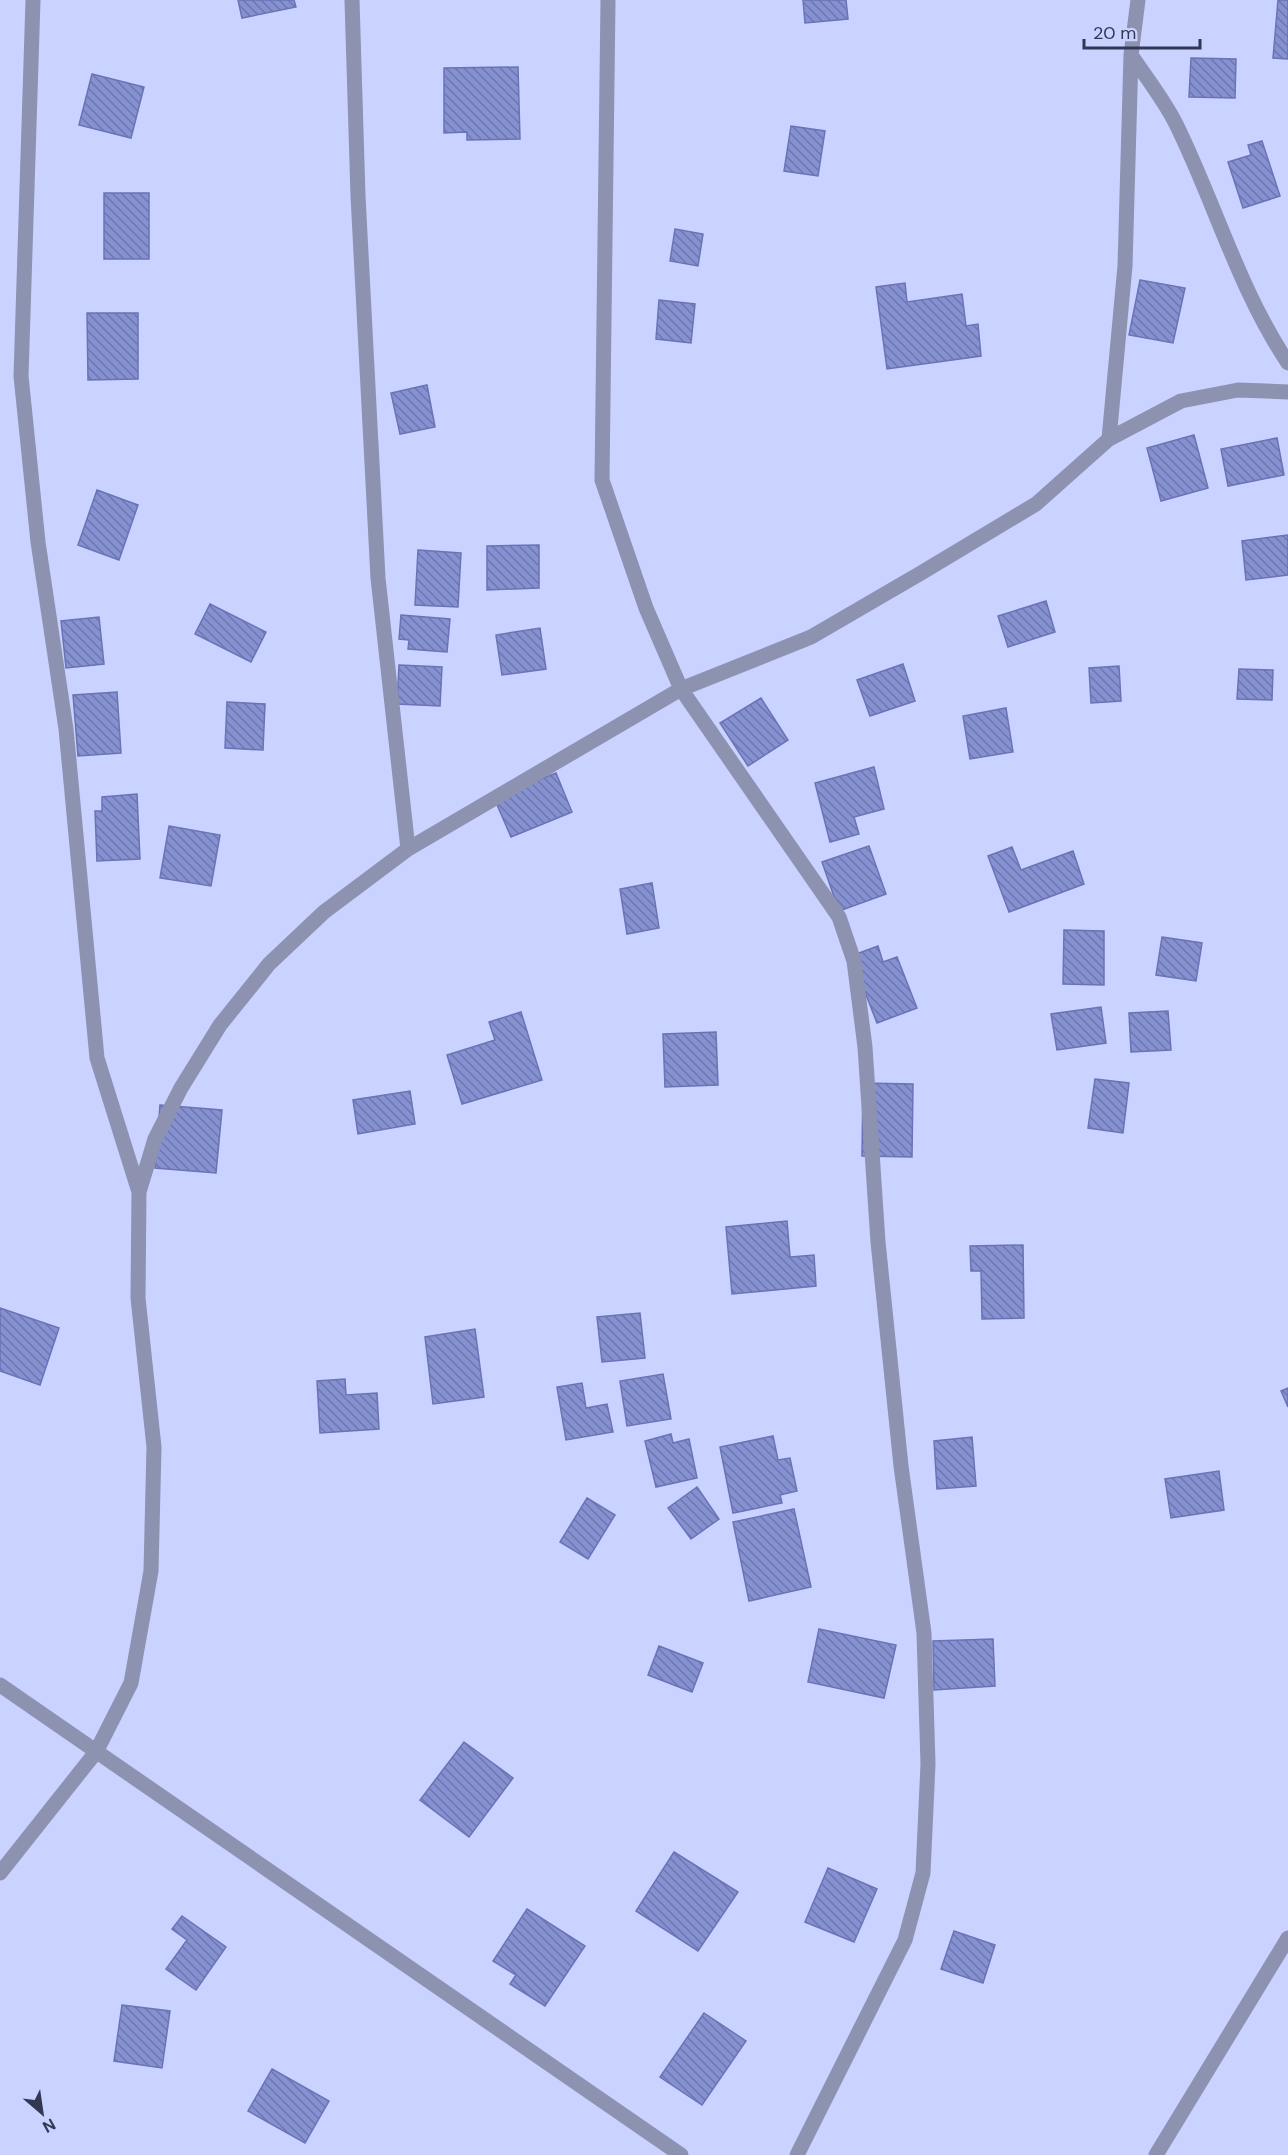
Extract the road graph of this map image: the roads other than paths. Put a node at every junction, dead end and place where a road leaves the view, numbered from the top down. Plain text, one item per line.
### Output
1 (33, 0) edge
2 (352, 0) edge
3 (608, 0) edge
4 (1138, 0) edge
5 (1131, 55) junction
6 (1288, 363) edge
7 (1288, 392) edge
8 (1109, 439) junction
9 (681, 688) junction
10 (408, 849) junction
11 (139, 1192) junction
12 (0, 1685) edge
13 (96, 1752) junction
14 (0, 1873) edge
15 (1288, 1938) edge
16 (681, 2155) edge
17 (797, 2155) edge
18 (1156, 2155) edge

1 - 11 street
2 - 10 street
3 - 9 street
4 - 5 street
5 - 6 street
5 - 8 street
7 - 8 street
8 - 9 street
9 - 10 street
9 - 17 street
10 - 11 street
11 - 13 street
12 - 13 street
13 - 14 street
13 - 16 street
15 - 18 street

